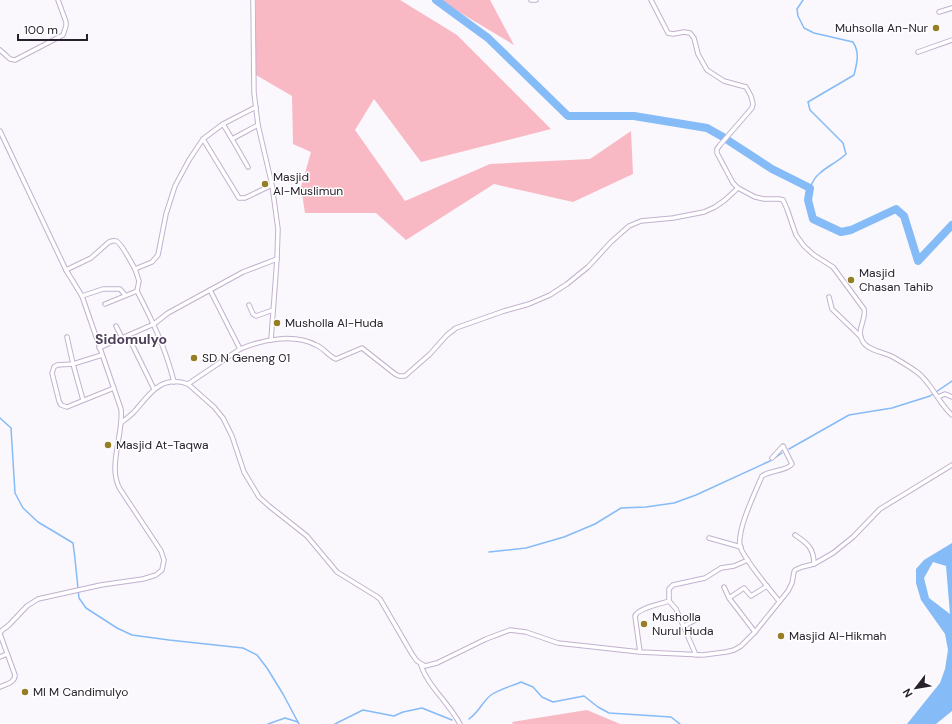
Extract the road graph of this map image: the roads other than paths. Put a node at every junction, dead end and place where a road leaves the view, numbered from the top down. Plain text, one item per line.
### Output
1 (58, 0) edge
2 (253, 0) edge
3 (531, 0) edge
4 (536, 0) edge
5 (651, 0) edge
6 (952, 8) edge
7 (939, 12) dead end
8 (952, 40) edge
9 (0, 50) edge
10 (918, 52) dead end
11 (256, 107) junction
12 (223, 124) junction
13 (258, 125) junction
14 (0, 131) edge
15 (203, 139) junction
16 (232, 139) junction
17 (248, 167) dead end
18 (272, 186) junction
19 (738, 188) junction
20 (277, 259) junction
21 (66, 270) junction
22 (135, 270) junction
23 (210, 290) junction
24 (137, 291) junction
25 (125, 295) junction
26 (82, 296) junction
27 (829, 297) dead end
28 (105, 304) dead end
29 (249, 305) dead end
30 (273, 310) junction
31 (154, 324) junction
32 (116, 326) dead end
33 (128, 336) junction
34 (67, 337) dead end
35 (861, 337) junction
36 (122, 338) junction
37 (271, 340) junction
38 (99, 348) junction
39 (240, 349) junction
40 (102, 355) junction
41 (73, 364) junction
42 (174, 382) junction
43 (188, 384) junction
44 (114, 388) junction
45 (154, 389) junction
46 (937, 395) junction
47 (952, 398) edge
48 (83, 400) junction
49 (952, 415) edge
50 (122, 422) junction
51 (772, 458) dead end
52 (952, 465) edge
53 (795, 535) dead end
54 (709, 538) dead end
55 (741, 547) junction
56 (748, 560) junction
57 (814, 564) junction
58 (767, 586) junction
59 (724, 587) dead end
60 (729, 598) junction
61 (669, 601) junction
62 (779, 601) junction
63 (698, 620) dead end
64 (684, 626) junction
65 (755, 632) junction
66 (0, 633) edge
67 (640, 652) junction
68 (8, 654) junction
69 (696, 655) junction
70 (0, 657) edge
71 (421, 665) junction
72 (0, 687) edge
73 (460, 724) edge

1 - 9 street
2 - 11 street
3 - 4 street
5 - 19 street
6 - 7 street
8 - 10 street
11 - 12 street
11 - 13 street
12 - 15 street
12 - 16 street
13 - 16 street
13 - 18 street
14 - 21 street
15 - 18 street
15 - 22 street
16 - 17 street
18 - 20 street
19 - 35 street
19 - 37 street
20 - 23 street
20 - 30 street
21 - 22 street
21 - 26 street
22 - 24 street
23 - 31 street
23 - 39 street
24 - 25 street
24 - 31 street
25 - 26 street
25 - 28 street
26 - 38 street
27 - 35 street
29 - 30 street
30 - 37 street
31 - 33 street
31 - 42 street
32 - 36 street
33 - 36 street
33 - 45 street
34 - 41 street
35 - 46 street
36 - 38 street
37 - 39 street
38 - 40 street
39 - 43 street
40 - 41 street
40 - 44 street
41 - 48 street
41 - 48 street
42 - 43 street
42 - 45 street
43 - 71 street
44 - 48 street
44 - 50 street
45 - 50 street
46 - 47 street
46 - 49 street
50 - 66 street
51 - 55 street
52 - 57 street
53 - 57 street
54 - 55 street
55 - 56 street
56 - 58 street
56 - 61 street
57 - 62 street
58 - 60 street
58 - 62 street
59 - 60 street
60 - 65 street
61 - 64 street
61 - 67 street
62 - 65 street
63 - 64 street
64 - 69 street
65 - 69 street
66 - 68 street
67 - 69 street
67 - 71 street
68 - 70 street
68 - 72 street
71 - 73 street

